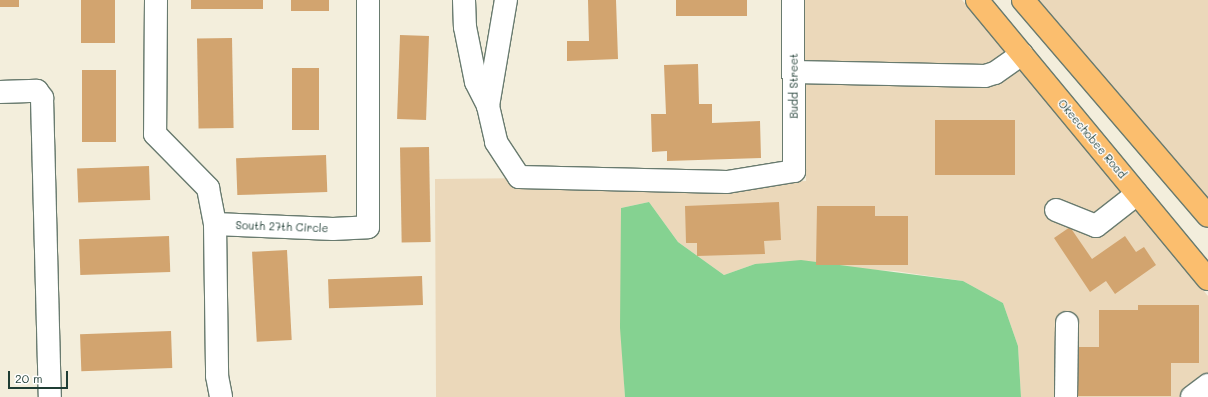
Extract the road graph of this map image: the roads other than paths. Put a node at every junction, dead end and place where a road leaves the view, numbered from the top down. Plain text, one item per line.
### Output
1 (156, 0) edge
2 (368, 0) edge
3 (464, 0) edge
4 (506, 0) edge
5 (793, 0) edge
6 (977, 0) edge
7 (1023, 0) edge
8 (1022, 54) junction
9 (794, 72) junction
10 (0, 92) edge
11 (488, 106) junction
12 (1137, 194) junction
13 (1056, 210) dead end
14 (1208, 216) edge
15 (215, 224) junction
16 (1208, 279) edge
17 (1067, 323) dead end
18 (1208, 385) edge
19 (50, 397) edge
20 (221, 397) edge
21 (1066, 397) edge
22 (1192, 397) edge

1 - 15 street
2 - 15 street, South 27th Circle
3 - 11 street
4 - 11 street
5 - 9 street, Budd Street
6 - 8 main road, Okeechobee Road
7 - 14 main road
8 - 9 street
8 - 12 main road, Okeechobee Road
9 - 11 street, Budd Street
10 - 19 street
12 - 13 street
12 - 16 main road, Okeechobee Road
15 - 20 street
17 - 21 street
18 - 22 street

